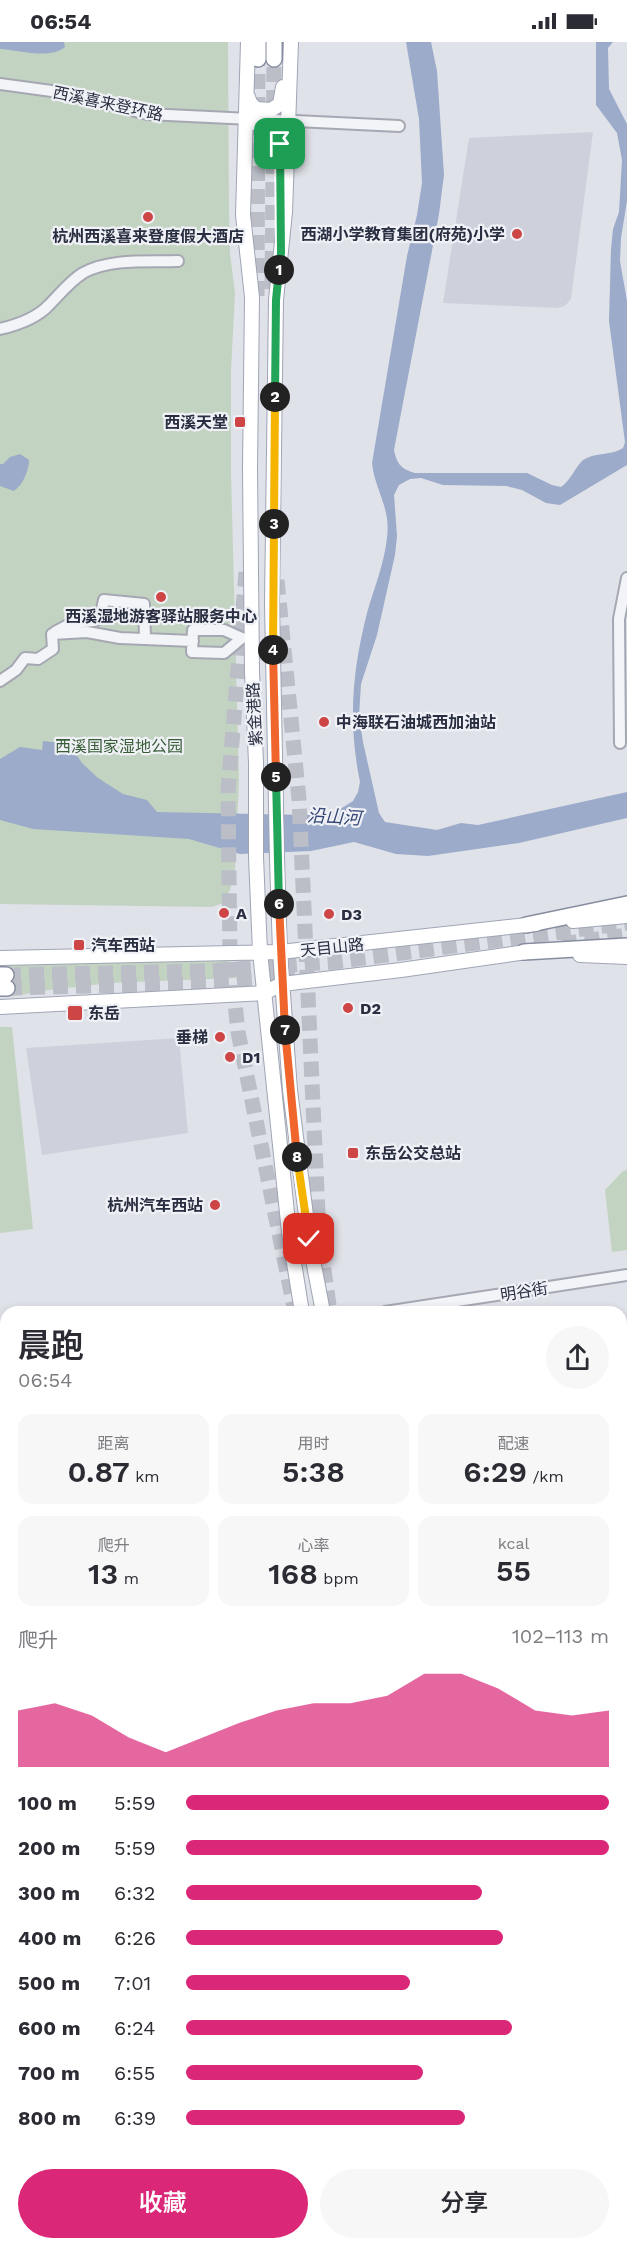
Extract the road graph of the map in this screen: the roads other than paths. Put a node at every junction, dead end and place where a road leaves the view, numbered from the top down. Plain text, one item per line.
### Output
1 (248, 42) edge
2 (258, 42) edge
3 (274, 42) edge
4 (285, 42) edge
5 (291, 42) edge
6 (258, 59) tunnel mouth
7 (274, 59) tunnel mouth
8 (0, 84) edge
9 (248, 95) junction
10 (247, 120) junction
11 (288, 122) junction
12 (399, 126) dead end
13 (281, 253) junction
14 (178, 261) dead end
15 (0, 329) edge
16 (627, 578) edge
17 (52, 634) junction
18 (145, 639) junction
19 (192, 641) dead end
20 (0, 681) edge
21 (620, 743) dead end
22 (627, 904) edge
23 (627, 916) edge
24 (526, 925) junction
25 (627, 939) edge
26 (627, 946) edge
27 (260, 952) junction
28 (280, 952) junction
29 (524, 952) junction
30 (627, 957) edge
31 (0, 958) edge
32 (282, 984) junction
33 (264, 993) junction
34 (0, 1007) edge
35 (627, 1275) edge
36 (301, 1306) edge
37 (322, 1306) edge
38 (424, 1306) edge

1 - 9 main road, 紫金港路
2 - 6 highway
3 - 7 highway
4 - 9 main road
5 - 11 main road, 紫金港路
8 - 10 street, 西溪喜来登环路
9 - 10 main road, 紫金港路
10 - 11 street, 西溪喜来登环路
10 - 13 main road
10 - 27 main road, 紫金港路
11 - 12 street, 西溪喜来登环路
11 - 13 main road, 紫金港路
13 - 28 main road, 紫金港路
14 - 15 street
16 - 21 street
17 - 18 street
17 - 18 street
17 - 20 street
18 - 19 street
22 - 24 highway
23 - 24 main road, 天目山路
24 - 28 main road, 天目山路
25 - 29 main road, 天目山路
26 - 29 highway
27 - 28 main road, 天目山路
27 - 31 main road, 天目山路
27 - 33 main road, 紫金港路
28 - 32 main road, 紫金港路
29 - 30 main road, 天目山路
29 - 32 main road, 天目山路
32 - 33 main road, 天目山路
32 - 37 main road, 紫金港路
33 - 34 main road, 天目山路
33 - 36 main road, 紫金港路
35 - 38 street, 明谷街

